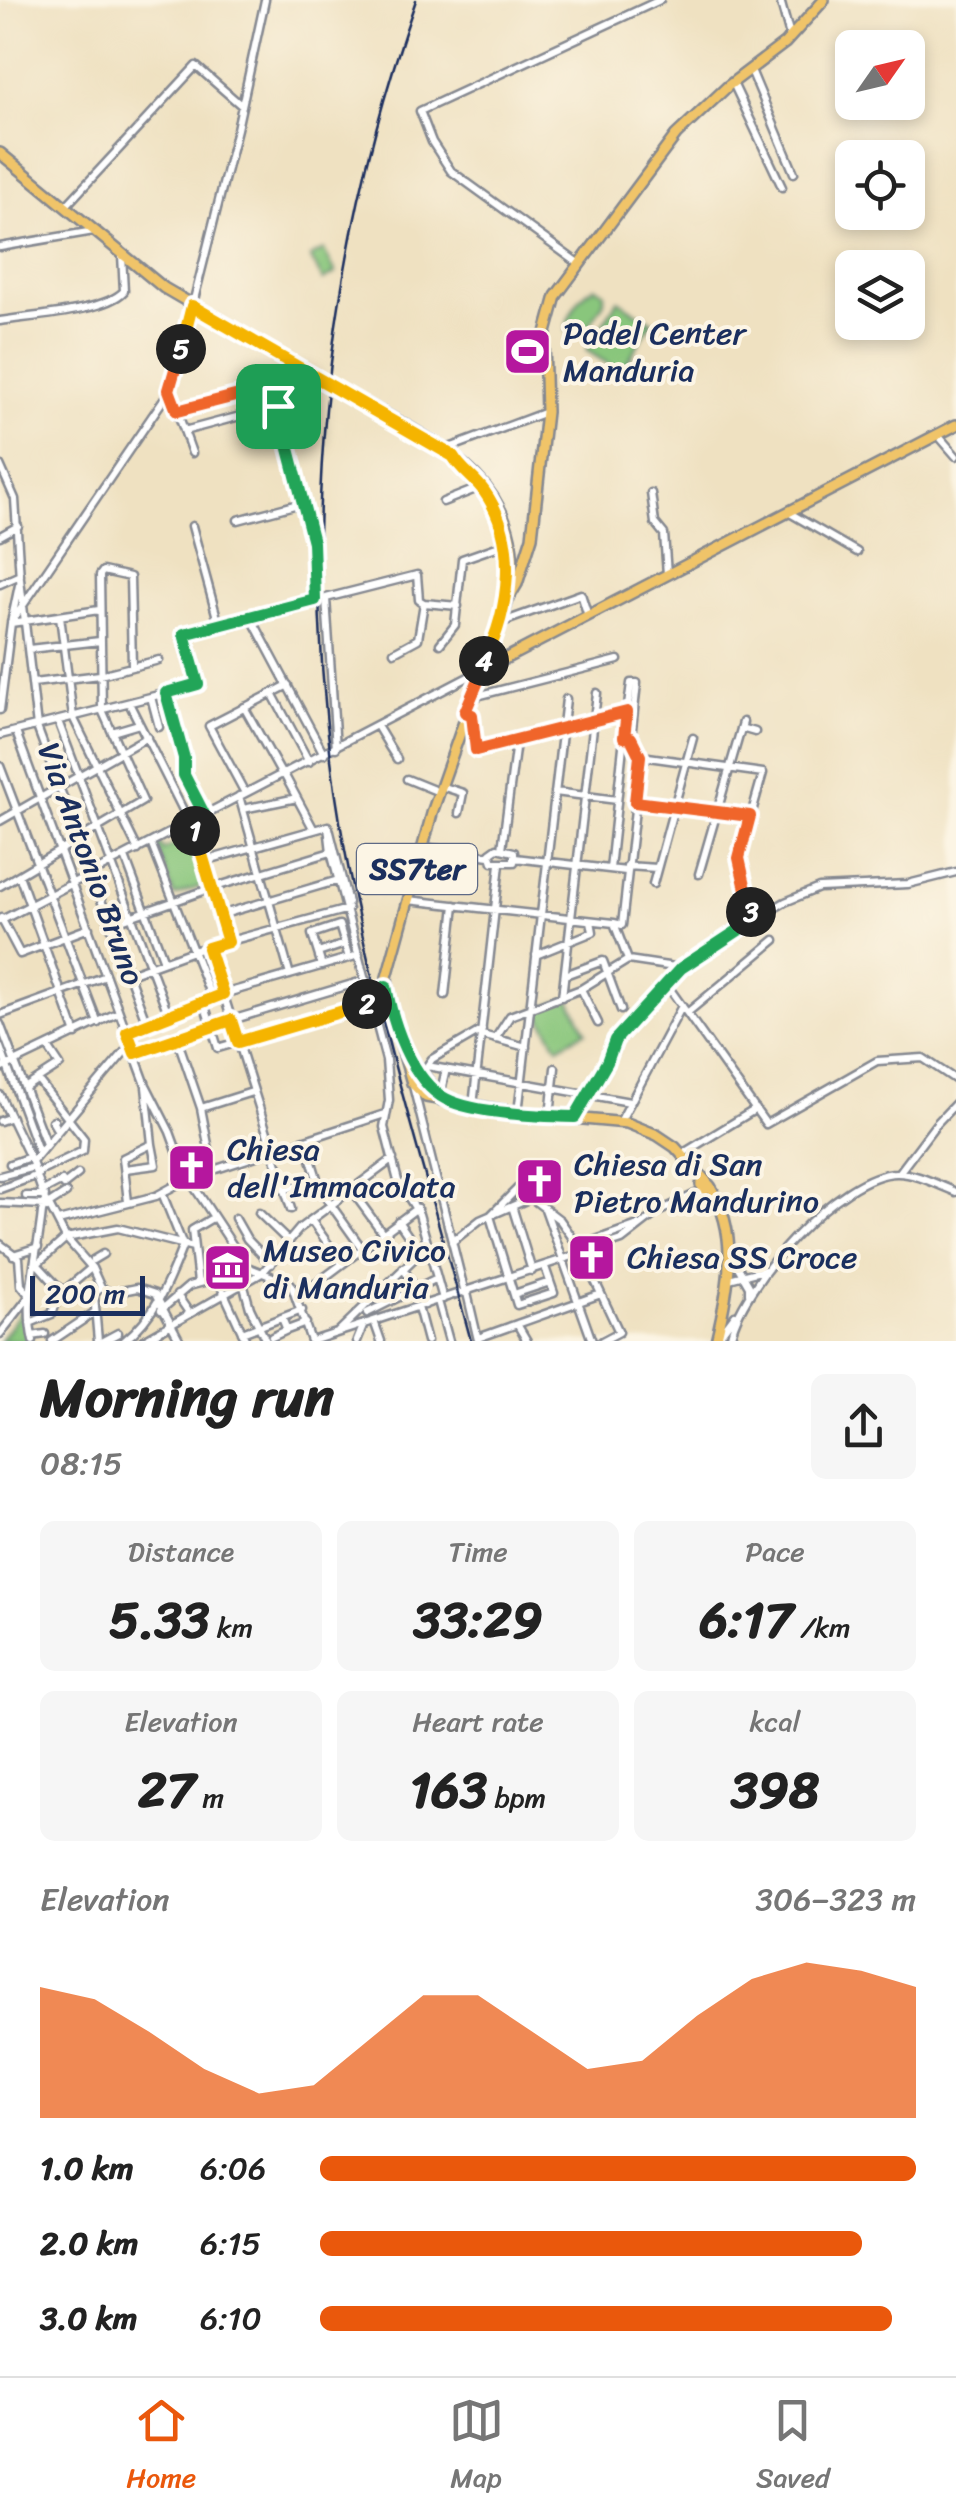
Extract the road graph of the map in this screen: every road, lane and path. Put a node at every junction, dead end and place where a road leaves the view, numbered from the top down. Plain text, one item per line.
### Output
1 (265, 0) edge
2 (660, 0) edge
3 (780, 0) edge
4 (824, 0) edge
5 (790, 37) junction
6 (751, 70) junction
7 (733, 83) junction
8 (242, 106) junction
9 (0, 153) edge
10 (794, 173) dead end
11 (782, 187) dead end
12 (66, 207) junction
13 (94, 232) junction
14 (0, 247) edge
15 (122, 254) junction
16 (578, 263) junction
17 (192, 306) junction
18 (0, 321) edge
19 (296, 380) dead end
20 (274, 386) junction
21 (169, 390) junction
22 (278, 406) junction
23 (177, 411) junction
24 (546, 412) junction
25 (956, 424) edge
26 (184, 431) junction
27 (937, 434) junction
28 (192, 452) dead end
29 (448, 453) junction
30 (956, 456) edge
31 (0, 464) edge
32 (2, 477) edge
33 (481, 487) junction
34 (650, 494) dead end
35 (443, 502) dead end
36 (302, 503) junction
37 (788, 512) junction
38 (238, 520) dead end
39 (18, 526) junction
40 (192, 526) dead end
41 (0, 536) edge
42 (505, 544) junction
43 (528, 551) junction
44 (856, 552) dead end
45 (513, 553) junction
46 (517, 567) junction
47 (667, 574) junction
48 (20, 577) junction
49 (0, 584) edge
50 (507, 602) junction
51 (424, 604) junction
52 (24, 606) junction
53 (458, 606) junction
54 (99, 610) junction
55 (60, 616) junction
56 (252, 616) junction
57 (588, 616) junction
58 (26, 621) junction
59 (11, 623) junction
60 (499, 623) junction
61 (219, 625) junction
62 (100, 641) junction
63 (9, 642) junction
64 (440, 644) dead end
65 (63, 646) junction
66 (0, 647) edge
67 (29, 649) junction
68 (489, 651) junction
69 (394, 652) dead end
70 (159, 660) dead end
71 (618, 660) dead end
72 (502, 661) junction
73 (132, 666) junction
74 (100, 675) junction
75 (479, 675) junction
76 (66, 679) junction
77 (32, 683) junction
78 (288, 685) junction
79 (2, 688) edge
80 (166, 693) junction
81 (272, 693) junction
82 (597, 693) dead end
83 (473, 695) junction
84 (151, 697) junction
85 (566, 699) dead end
86 (128, 703) junction
87 (244, 708) junction
88 (0, 710) edge
89 (102, 710) junction
90 (627, 712) junction
91 (73, 717) junction
92 (469, 717) junction
93 (594, 720) junction
94 (58, 721) junction
95 (139, 724) junction
96 (378, 726) junction
97 (38, 727) junction
98 (159, 727) dead end
99 (562, 729) junction
100 (16, 732) junction
101 (112, 732) junction
102 (755, 732) dead end
103 (0, 735) edge
104 (147, 737) junction
105 (628, 737) junction
106 (693, 738) dead end
107 (516, 742) junction
108 (388, 745) dead end
109 (336, 748) junction
110 (121, 752) junction
111 (324, 754) junction
112 (640, 756) junction
113 (309, 762) junction
114 (686, 763) junction
115 (97, 765) junction
116 (0, 766) edge
117 (730, 770) junction
118 (283, 775) junction
119 (78, 776) junction
120 (407, 779) dead end
121 (59, 786) junction
122 (440, 789) junction
123 (555, 792) junction
124 (242, 795) junction
125 (586, 796) junction
126 (40, 797) junction
127 (297, 798) junction
128 (617, 800) junction
129 (635, 802) junction
130 (674, 807) junction
131 (243, 809) junction
132 (18, 810) junction
133 (717, 812) junction
134 (459, 813) dead end
135 (121, 814) junction
136 (204, 814) junction
137 (750, 816) junction
138 (0, 821) edge
139 (191, 821) junction
140 (328, 826) junction
141 (100, 828) junction
142 (313, 828) junction
143 (79, 840) junction
144 (151, 843) junction
145 (254, 846) junction
146 (423, 847) junction
147 (502, 849) junction
148 (138, 850) junction
149 (60, 851) junction
150 (332, 852) junction
151 (490, 856) junction
152 (125, 857) junction
153 (516, 858) junction
154 (204, 861) junction
155 (547, 861) junction
156 (38, 864) junction
157 (111, 864) junction
158 (500, 864) junction
159 (578, 865) junction
160 (626, 868) junction
161 (657, 868) junction
162 (610, 869) junction
163 (956, 872) edge
164 (261, 873) junction
165 (91, 874) junction
166 (699, 874) dead end
167 (19, 875) junction
168 (340, 880) junction
169 (73, 884) junction
170 (653, 884) dead end
171 (0, 886) edge
172 (212, 888) junction
173 (50, 897) junction
174 (174, 900) junction
175 (269, 900) junction
176 (408, 900) junction
177 (455, 905) junction
178 (30, 906) junction
179 (348, 909) junction
180 (494, 910) junction
181 (145, 911) junction
182 (220, 915) junction
183 (540, 915) junction
184 (131, 916) junction
185 (572, 918) junction
186 (1, 919) edge
187 (754, 920) junction
188 (592, 921) junction
189 (614, 923) junction
190 (110, 924) junction
191 (89, 928) junction
192 (276, 928) junction
193 (66, 937) junction
194 (775, 940) dead end
195 (228, 942) junction
196 (569, 942) junction
197 (345, 944) junction
198 (44, 945) junction
199 (208, 948) junction
200 (193, 951) junction
201 (318, 953) junction
202 (360, 955) junction
203 (536, 956) junction
204 (349, 958) junction
205 (628, 960) junction
206 (164, 961) junction
207 (150, 966) junction
208 (322, 966) junction
209 (681, 968) junction
210 (128, 974) junction
211 (606, 974) junction
212 (290, 975) junction
213 (564, 975) junction
214 (106, 976) junction
215 (366, 980) junction
216 (84, 984) junction
217 (667, 985) junction
218 (386, 986) junction
219 (582, 989) junction
220 (61, 992) junction
221 (223, 994) junction
222 (445, 995) dead end
223 (562, 997) junction
224 (208, 1001) junction
225 (371, 1003) junction
226 (530, 1008) junction
227 (620, 1010) dead end
228 (685, 1010) junction
229 (119, 1012) junction
230 (0, 1016) edge
231 (169, 1016) junction
232 (231, 1020) junction
233 (98, 1023) junction
234 (598, 1023) dead end
235 (0, 1024) edge
236 (147, 1024) junction
237 (211, 1026) junction
238 (127, 1032) junction
239 (482, 1033) junction
240 (76, 1034) junction
241 (176, 1038) junction
242 (496, 1039) junction
243 (238, 1042) junction
244 (131, 1044) junction
245 (526, 1046) junction
246 (0, 1047) edge
247 (48, 1047) junction
248 (135, 1053) junction
249 (8, 1066) edge
250 (412, 1068) junction
251 (555, 1068) dead end
252 (446, 1069) junction
253 (425, 1070) junction
254 (477, 1074) junction
255 (955, 1076) edge
256 (38, 1080) junction
257 (522, 1082) junction
258 (146, 1086) junction
259 (26, 1088) junction
260 (553, 1088) junction
261 (252, 1092) junction
262 (588, 1094) junction
263 (0, 1095) edge
264 (429, 1095) junction
265 (630, 1102) junction
266 (956, 1103) edge
267 (473, 1106) junction
268 (201, 1108) junction
269 (756, 1110) junction
270 (386, 1114) junction
271 (518, 1114) junction
272 (550, 1116) junction
273 (10, 1117) junction
274 (575, 1117) junction
275 (54, 1120) dead end
276 (66, 1120) junction
277 (0, 1121) edge
278 (620, 1122) junction
279 (58, 1130) junction
280 (305, 1140) junction
281 (152, 1144) junction
282 (46, 1145) junction
283 (270, 1152) junction
284 (40, 1154) junction
285 (682, 1154) junction
286 (211, 1160) dead end
287 (393, 1160) junction
288 (6, 1165) edge
289 (34, 1167) junction
290 (125, 1170) junction
291 (899, 1173) junction
292 (78, 1174) dead end
293 (0, 1176) edge
294 (189, 1178) junction
295 (317, 1180) junction
296 (705, 1186) junction
297 (0, 1189) edge
298 (284, 1190) junction
299 (352, 1191) junction
300 (956, 1192) edge
301 (66, 1193) dead end
302 (162, 1193) junction
303 (26, 1196) dead end
304 (531, 1198) junction
305 (46, 1201) junction
306 (128, 1202) junction
307 (0, 1203) edge
308 (332, 1206) junction
309 (512, 1206) junction
310 (417, 1208) junction
311 (544, 1208) junction
312 (291, 1209) dead end
313 (259, 1213) dead end
314 (490, 1216) junction
315 (214, 1217) junction
316 (234, 1218) dead end
317 (311, 1220) junction
318 (58, 1221) junction
319 (398, 1221) junction
320 (382, 1232) junction
321 (66, 1238) junction
322 (289, 1242) junction
323 (452, 1242) junction
324 (0, 1244) edge
325 (183, 1245) junction
326 (428, 1246) junction
327 (38, 1247) junction
328 (361, 1247) junction
329 (192, 1248) junction
330 (580, 1250) junction
331 (420, 1252) junction
332 (103, 1254) dead end
333 (13, 1255) junction
334 (731, 1255) junction
335 (562, 1261) junction
336 (341, 1262) junction
337 (37, 1264) junction
338 (93, 1264) junction
339 (271, 1264) junction
340 (545, 1267) junction
341 (403, 1268) junction
342 (243, 1270) junction
343 (765, 1270) junction
344 (530, 1272) junction
345 (262, 1273) junction
346 (742, 1276) junction
347 (217, 1278) junction
348 (436, 1278) junction
349 (509, 1278) junction
350 (729, 1279) junction
351 (550, 1282) junction
352 (198, 1283) junction
353 (243, 1284) junction
354 (101, 1288) junction
355 (532, 1288) junction
356 (416, 1289) junction
357 (63, 1293) junction
358 (466, 1293) junction
359 (224, 1294) junction
360 (296, 1294) junction
361 (514, 1294) junction
362 (601, 1294) junction
363 (749, 1294) junction
364 (94, 1295) junction
365 (178, 1295) junction
366 (30, 1296) junction
367 (536, 1298) junction
368 (157, 1300) junction
369 (440, 1300) junction
370 (578, 1302) junction
371 (422, 1306) junction
372 (26, 1308) junction
373 (366, 1309) junction
374 (160, 1310) junction
375 (302, 1310) junction
376 (96, 1312) junction
377 (738, 1312) junction
378 (190, 1314) junction
379 (282, 1318) junction
380 (30, 1322) junction
381 (142, 1322) junction
382 (306, 1323) junction
383 (369, 1323) junction
384 (517, 1324) junction
385 (170, 1326) junction
386 (259, 1326) junction
387 (288, 1330) junction
388 (337, 1332) junction
389 (118, 1333) dead end
390 (0, 1334) edge
391 (153, 1336) junction
392 (244, 1337) edge
393 (32, 1338) edge
394 (49, 1339) edge
395 (269, 1339) edge
396 (97, 1340) edge
397 (478, 1340) edge
398 (718, 1340) edge
399 (124, 1341) edge
400 (142, 1341) edge
401 (180, 1341) edge
402 (312, 1341) edge
403 (357, 1341) edge
404 (381, 1341) edge
405 (427, 1341) edge
406 (449, 1341) edge
407 (526, 1341) edge
408 (592, 1341) edge
409 (602, 1341) edge
410 (730, 1341) edge

1 - 8 street
2 - 16 street
3 - 5 street
4 - 5 main road
5 - 6 main road
6 - 7 main road
6 - 10 street
7 - 11 street
7 - 16 main road
8 - 12 street
8 - 17 street
9 - 12 main road
12 - 13 main road
13 - 14 street
13 - 15 main road
15 - 17 main road
15 - 18 street
16 - 24 main road
17 - 21 street
17 - 29 main road
19 - 20 street
20 - 22 street
20 - 23 street
21 - 23 street
21 - 52 street
22 - 26 street
22 - 36 street
23 - 26 street
24 - 29 street
24 - 43 main road
25 - 27 main road
26 - 28 street
27 - 30 street
27 - 37 main road
29 - 33 street
29 - 45 main road
31 - 32 street
32 - 39 street
33 - 35 street
33 - 42 street
34 - 47 street
36 - 38 street
36 - 56 street
37 - 44 street
37 - 47 main road
39 - 41 street
39 - 48 street
40 - 61 street
42 - 50 street
42 - 53 street
43 - 45 main road
43 - 46 main road
45 - 46 main road
46 - 50 main road
47 - 57 main road
48 - 49 street
48 - 52 street
48 - 59 street
50 - 60 main road
51 - 53 street
51 - 69 street
51 - 109 street
52 - 58 street
52 - 59 street
53 - 64 street
54 - 55 street
54 - 62 street
54 - 73 street
55 - 58 street
55 - 65 street
56 - 61 street
56 - 78 street
57 - 60 street
57 - 72 main road
58 - 59 street
58 - 67 street
59 - 63 street
60 - 68 main road
61 - 80 street
62 - 65 street
62 - 74 street
63 - 66 street
63 - 79 street
65 - 67 street
65 - 76 street
67 - 77 street
68 - 72 main road
68 - 75 main road
70 - 73 street
71 - 83 street
72 - 75 main road
73 - 74 street
74 - 76 street
74 - 89 street
75 - 83 main road
75 - 83 street
75 - 96 street
76 - 77 street
76 - 91 street
77 - 97 street
78 - 81 street
78 - 111 street
79 - 88 street
80 - 84 street
80 - 136 street
81 - 87 street
81 - 113 street
82 - 93 street
83 - 92 main road, SS7ter
84 - 86 street
84 - 98 street
85 - 99 street
86 - 89 street
86 - 95 street
87 - 118 street
87 - 124 street
89 - 91 street
89 - 101 street
90 - 93 street
90 - 105 street
90 - 105 street
91 - 94 street
91 - 115 street
92 - 107 street
92 - 122 main road, SS7ter
93 - 99 street
93 - 125 street
94 - 97 street
94 - 119 street
95 - 101 street
95 - 104 street
96 - 108 street
96 - 109 street
97 - 100 street
97 - 121 street
99 - 107 street
99 - 123 street
100 - 103 street
100 - 126 street, Via Antonio Bruno
101 - 110 street
102 - 117 street
104 - 110 street
104 - 139 street
105 - 112 street
105 - 128 street
106 - 114 street
107 - 147 street
109 - 111 street
110 - 115 street
110 - 135 street
111 - 113 street
112 - 114 street
112 - 129 street
113 - 118 street
114 - 117 street
114 - 130 street
115 - 119 street
115 - 135 street
116 - 132 street
117 - 133 street
117 - 137 street
118 - 124 street
118 - 127 street
119 - 121 street
119 - 141 street
120 - 122 street
121 - 126 street
121 - 143 street
122 - 134 street
122 - 146 main road, SS7ter
123 - 125 street
123 - 155 street
124 - 131 street
124 - 136 street
125 - 128 street
125 - 159 street
126 - 132 street
126 - 149 street, Via Antonio Bruno
127 - 131 street
127 - 142 street
128 - 162 street
129 - 130 street
129 - 160 street
130 - 133 street
130 - 161 street
131 - 145 street
132 - 138 street
132 - 156 street
133 - 137 street
133 - 166 street
135 - 141 street
135 - 148 street
136 - 139 street
137 - 187 street
139 - 144 street
139 - 154 street
140 - 142 street
140 - 150 street
140 - 179 street
141 - 143 street
141 - 157 street
142 - 145 street
143 - 149 street
143 - 165 street
144 - 148 street
144 - 174 street
145 - 154 street
145 - 164 street
146 - 151 street
146 - 176 main road, SS7ter
147 - 151 street
147 - 153 street
148 - 152 street
149 - 156 street
149 - 169 street, Via Antonio Bruno
150 - 164 street
150 - 168 street
151 - 158 street
152 - 157 street
152 - 181 street
153 - 155 street
153 - 158 street
154 - 172 street
155 - 159 street
155 - 183 street
156 - 167 street
156 - 173 street
157 - 165 street
157 - 184 street
158 - 180 street
159 - 162 street
159 - 185 street
160 - 161 street
160 - 162 street
160 - 189 street
161 - 170 street
163 - 187 street
164 - 172 street
164 - 175 street
165 - 169 street
165 - 190 street
167 - 171 street
167 - 178 street
168 - 175 street
168 - 179 street
169 - 173 street
169 - 191 street, Via Antonio Bruno
172 - 174 street
172 - 182 street
173 - 178 street
173 - 193 street
174 - 181 street
174 - 200 street
175 - 182 street
175 - 192 street
176 - 177 street
176 - 218 main road, SS7ter
177 - 180 street
177 - 222 street
178 - 186 street
178 - 198 street
179 - 192 street
179 - 202 street
180 - 183 street
180 - 239 street
181 - 184 street
181 - 206 street
182 - 195 street
183 - 185 street
183 - 203 street
184 - 190 street
184 - 207 street
185 - 188 street
185 - 196 street
186 - 198 street
187 - 209 street
188 - 189 street
188 - 196 street
189 - 205 street
190 - 210 street
191 - 193 street
191 - 214 street, Via Antonio Bruno
192 - 195 street
192 - 212 street
193 - 198 street
193 - 216 street
194 - 228 street
195 - 199 street
196 - 203 street
196 - 213 street
197 - 201 street
197 - 201 street
197 - 204 street
198 - 220 street
199 - 200 street
199 - 221 street
200 - 206 street
200 - 224 street
201 - 208 street
202 - 204 street
202 - 215 street
203 - 226 street
204 - 208 street
205 - 209 street
205 - 211 street
206 - 207 street
207 - 210 street
207 - 231 street
208 - 212 street
209 - 217 street
210 - 236 street
211 - 213 street
211 - 219 street
211 - 227 street
212 - 221 street
213 - 223 street
214 - 216 street
214 - 229 street, Via Antonio Bruno
215 - 225 street
215 - 232 street
216 - 220 street
216 - 233 street
217 - 228 street
217 - 262 street
218 - 225 street
218 - 250 main road, SS7ter
219 - 223 street
219 - 234 street
220 - 230 street
220 - 240 street
221 - 224 street
221 - 232 street
223 - 226 street
224 - 231 street
224 - 237 street
225 - 243 street
225 - 270 street
226 - 242 street
226 - 245 street
228 - 265 street
228 - 269 street
229 - 233 street
229 - 238 street, Via Antonio Bruno
231 - 236 street
232 - 237 street
232 - 243 street
233 - 240 street
235 - 249 street
236 - 238 street
237 - 241 street
237 - 243 street
238 - 244 street, Via Antonio Bruno
239 - 242 street
239 - 253 street
239 - 254 street
240 - 247 street
241 - 248 street
241 - 268 street
242 - 245 street
243 - 261 street
244 - 248 street, Via Antonio Bruno
244 - 276 street
245 - 257 street
246 - 249 street
247 - 249 street
247 - 256 street
248 - 258 street, Via Antonio Bruno
249 - 259 street
249 - 284 street
250 - 253 main road, SS7ter
250 - 264 main road, SS7ter
251 - 260 street
252 - 253 street
252 - 254 street
252 - 264 street
253 - 264 main road, SS7ter
254 - 257 street
254 - 267 street
255 - 269 street
256 - 259 street
256 - 276 street
257 - 260 street
257 - 271 street
258 - 281 street
258 - 294 street, Via Antonio Bruno
259 - 282 street
260 - 262 street
260 - 272 street
261 - 268 street
261 - 283 street
262 - 265 street
262 - 274 street
263 - 273 street
264 - 267 main road
264 - 323 street
265 - 278 street
266 - 291 street
267 - 271 main road
268 - 286 street
269 - 285 street
270 - 280 street
270 - 287 street
271 - 272 main road
272 - 274 main road
273 - 277 street
273 - 289 street
274 - 278 main road
275 - 279 street
276 - 279 street
276 - 289 street
278 - 285 main road
279 - 282 street
280 - 283 street
280 - 295 street
281 - 290 street
281 - 290 street
282 - 284 street
283 - 294 street
283 - 298 street
284 - 289 street
285 - 296 main road
287 - 299 street
287 - 310 street
288 - 289 street
289 - 293 street
289 - 297 street
289 - 305 street
290 - 306 street
291 - 300 street
291 - 343 street
292 - 305 street
294 - 302 street
294 - 315 street, Via Antonio Bruno
295 - 298 street
295 - 308 street
296 - 330 street
296 - 334 main road
298 - 312 street
299 - 308 street
299 - 320 street
301 - 305 street
302 - 306 street
302 - 325 street
303 - 305 street
304 - 309 street
304 - 311 street
304 - 314 street
305 - 307 street
305 - 318 street
305 - 327 street
306 - 318 street
308 - 317 street
308 - 328 street
309 - 314 street
309 - 344 street
310 - 319 street
310 - 326 street
311 - 330 street
311 - 335 street
313 - 322 street
314 - 323 street
314 - 349 street
315 - 329 street
315 - 342 street, Via Antonio Bruno
316 - 339 street
317 - 322 street
317 - 336 street
318 - 321 street
319 - 320 street
319 - 331 street
320 - 328 street
321 - 325 street
321 - 337 street
321 - 338 street
322 - 339 street
323 - 358 street
324 - 333 street
325 - 329 street
325 - 368 street
326 - 331 street
326 - 348 street
327 - 333 street
327 - 337 street
328 - 336 street
329 - 352 street
330 - 335 street
330 - 362 street
331 - 341 street
332 - 338 street
333 - 366 street
334 - 346 street
334 - 350 main road
335 - 340 street
335 - 370 street
336 - 360 street
337 - 357 street
337 - 366 street
338 - 354 street
338 - 357 street
339 - 345 street
340 - 344 street
340 - 351 street
341 - 356 street
341 - 373 street
342 - 345 street
342 - 347 street
342 - 353 street, Via Antonio Bruno
343 - 346 street
343 - 363 street
344 - 349 street
344 - 355 street
345 - 353 street
345 - 360 street
346 - 350 street
346 - 363 street
347 - 352 street
347 - 359 street
348 - 356 street
348 - 369 street
349 - 358 street
349 - 361 street
350 - 398 main road
351 - 355 street
351 - 367 street
352 - 365 street
353 - 359 street
353 - 386 street, Via Antonio Bruno
354 - 364 street
354 - 368 street
355 - 361 street
355 - 367 street
356 - 371 street
356 - 373 street
357 - 364 street
357 - 380 street
358 - 369 street
358 - 397 street
359 - 378 street
359 - 392 street
360 - 375 street
361 - 367 street
362 - 370 street
362 - 409 street
363 - 377 street
364 - 376 street
365 - 374 street
365 - 378 street
366 - 372 street
368 - 374 street
368 - 381 street
369 - 371 street
369 - 406 street
370 - 384 street
370 - 408 street
371 - 383 street
371 - 405 street
372 - 380 street
372 - 390 street
373 - 383 street
373 - 388 street
374 - 385 street
375 - 379 street
375 - 382 street
376 - 394 street
376 - 396 street
377 - 398 street
377 - 410 street
378 - 385 street
379 - 386 street
379 - 387 street
380 - 393 street
381 - 391 street
381 - 399 street
382 - 387 street
382 - 402 street
383 - 388 street
383 - 403 street
383 - 404 street
384 - 397 street
384 - 407 street
385 - 391 street
385 - 401 street
386 - 392 street
386 - 395 street, Via Antonio Bruno
387 - 395 street
388 - 402 street
389 - 396 street
391 - 400 street
393 - 394 street

